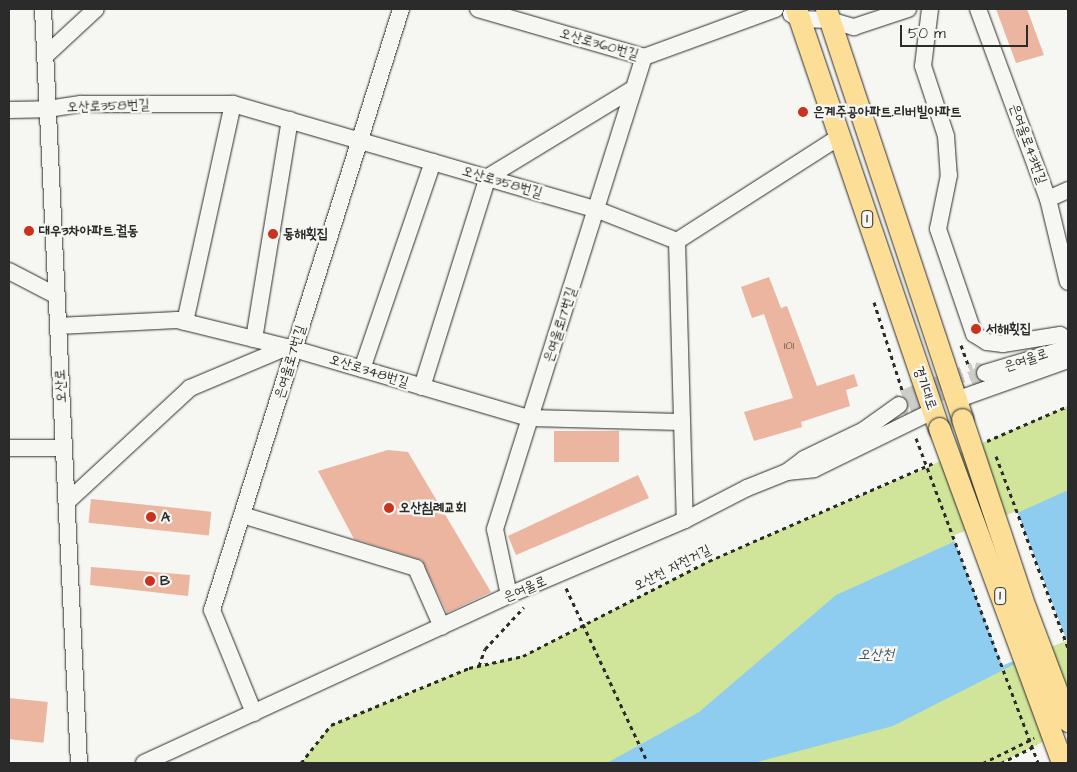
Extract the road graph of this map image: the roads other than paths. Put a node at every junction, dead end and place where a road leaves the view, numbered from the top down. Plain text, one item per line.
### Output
1 (43, 9) edge
2 (96, 9) edge
3 (401, 9) edge
4 (478, 9) edge
5 (775, 9) edge
6 (908, 9) edge
7 (930, 9) edge
8 (978, 9) edge
9 (792, 12) edge
10 (828, 14) edge
11 (45, 56) junction
12 (644, 57) junction
13 (633, 89) junction
14 (233, 104) junction
15 (9, 110) edge
16 (48, 110) junction
17 (290, 120) junction
18 (839, 138) junction
19 (360, 139) junction
20 (433, 162) junction
21 (488, 177) junction
22 (1068, 190) edge
23 (1048, 198) junction
24 (598, 210) junction
25 (678, 241) junction
26 (9, 271) edge
27 (1068, 282) edge
28 (57, 296) junction
29 (185, 322) junction
30 (58, 326) junction
31 (254, 339) junction
32 (1068, 340) edge
33 (290, 348) junction
34 (1068, 348) edge
35 (1068, 360) edge
36 (362, 369) junction
37 (985, 373) tunnel mouth
38 (422, 386) junction
39 (901, 399) road end
40 (959, 410) junction
41 (529, 418) junction
42 (936, 420) junction
43 (681, 422) junction
44 (9, 448) edge
45 (64, 448) junction
46 (787, 472) junction
47 (67, 502) junction
48 (242, 515) junction
49 (686, 520) junction
50 (509, 595) junction
51 (442, 627) junction
52 (254, 713) junction
53 (1068, 721) edge
54 (79, 763) edge
55 (144, 763) edge
56 (1062, 763) edge

1 - 11 street, 오산로
2 - 11 street
3 - 19 street, 은여울로7번길
4 - 12 street, 오산로360번길
5 - 12 street, 오산로360번길
6 - 10 street
7 - 32 street
8 - 23 street, 은여울로43번길
9 - 10 street
9 - 18 main road, 경기대로 / 1
10 - 40 main road, 경기대로 / 1
11 - 16 street, 오산로
12 - 13 street, 은여울로17번길
13 - 21 street
13 - 24 street, 은여울로17번길
14 - 16 street, 오산로358번길
14 - 17 street, 오산로358번길
14 - 29 street
15 - 16 street, 오산로358번길
16 - 28 street, 오산로
17 - 19 street, 오산로358번길
17 - 31 street
18 - 25 street
18 - 42 main road, 경기대로 / 1
19 - 20 street, 오산로358번길
19 - 33 street, 은여울로7번길
20 - 21 street, 오산로358번길
20 - 36 street
21 - 24 street, 오산로358번길
21 - 38 street
22 - 23 street
23 - 27 street, 은여울로43번길
24 - 25 street, 오산로358번길
24 - 41 street, 은여울로17번길
25 - 43 street
26 - 28 street
28 - 30 street, 오산로
29 - 30 street, 오산로348번길
29 - 31 street, 오산로348번길
30 - 45 street, 오산로
31 - 33 street, 오산로348번길
33 - 36 street, 오산로348번길
33 - 47 street
33 - 48 street, 은여울로7번길
34 - 37 street, 은여울로
35 - 40 street
36 - 38 street, 오산로348번길
38 - 41 street, 오산로348번길
39 - 46 street, 은여울로
40 - 53 main road, 경기대로 / 1, bridge
41 - 43 street, 오산로348번길
41 - 50 street, 은여울로17번길
42 - 46 street
42 - 56 main road, 경기대로 / 1, bridge
43 - 49 street
44 - 45 street
45 - 47 street, 오산로
46 - 49 street, 은여울로
47 - 54 street, 오산로
48 - 51 street
48 - 52 street, 은여울로7번길
49 - 50 street, 은여울로
50 - 51 street, 은여울로
51 - 52 street, 은여울로
52 - 55 street, 은여울로

